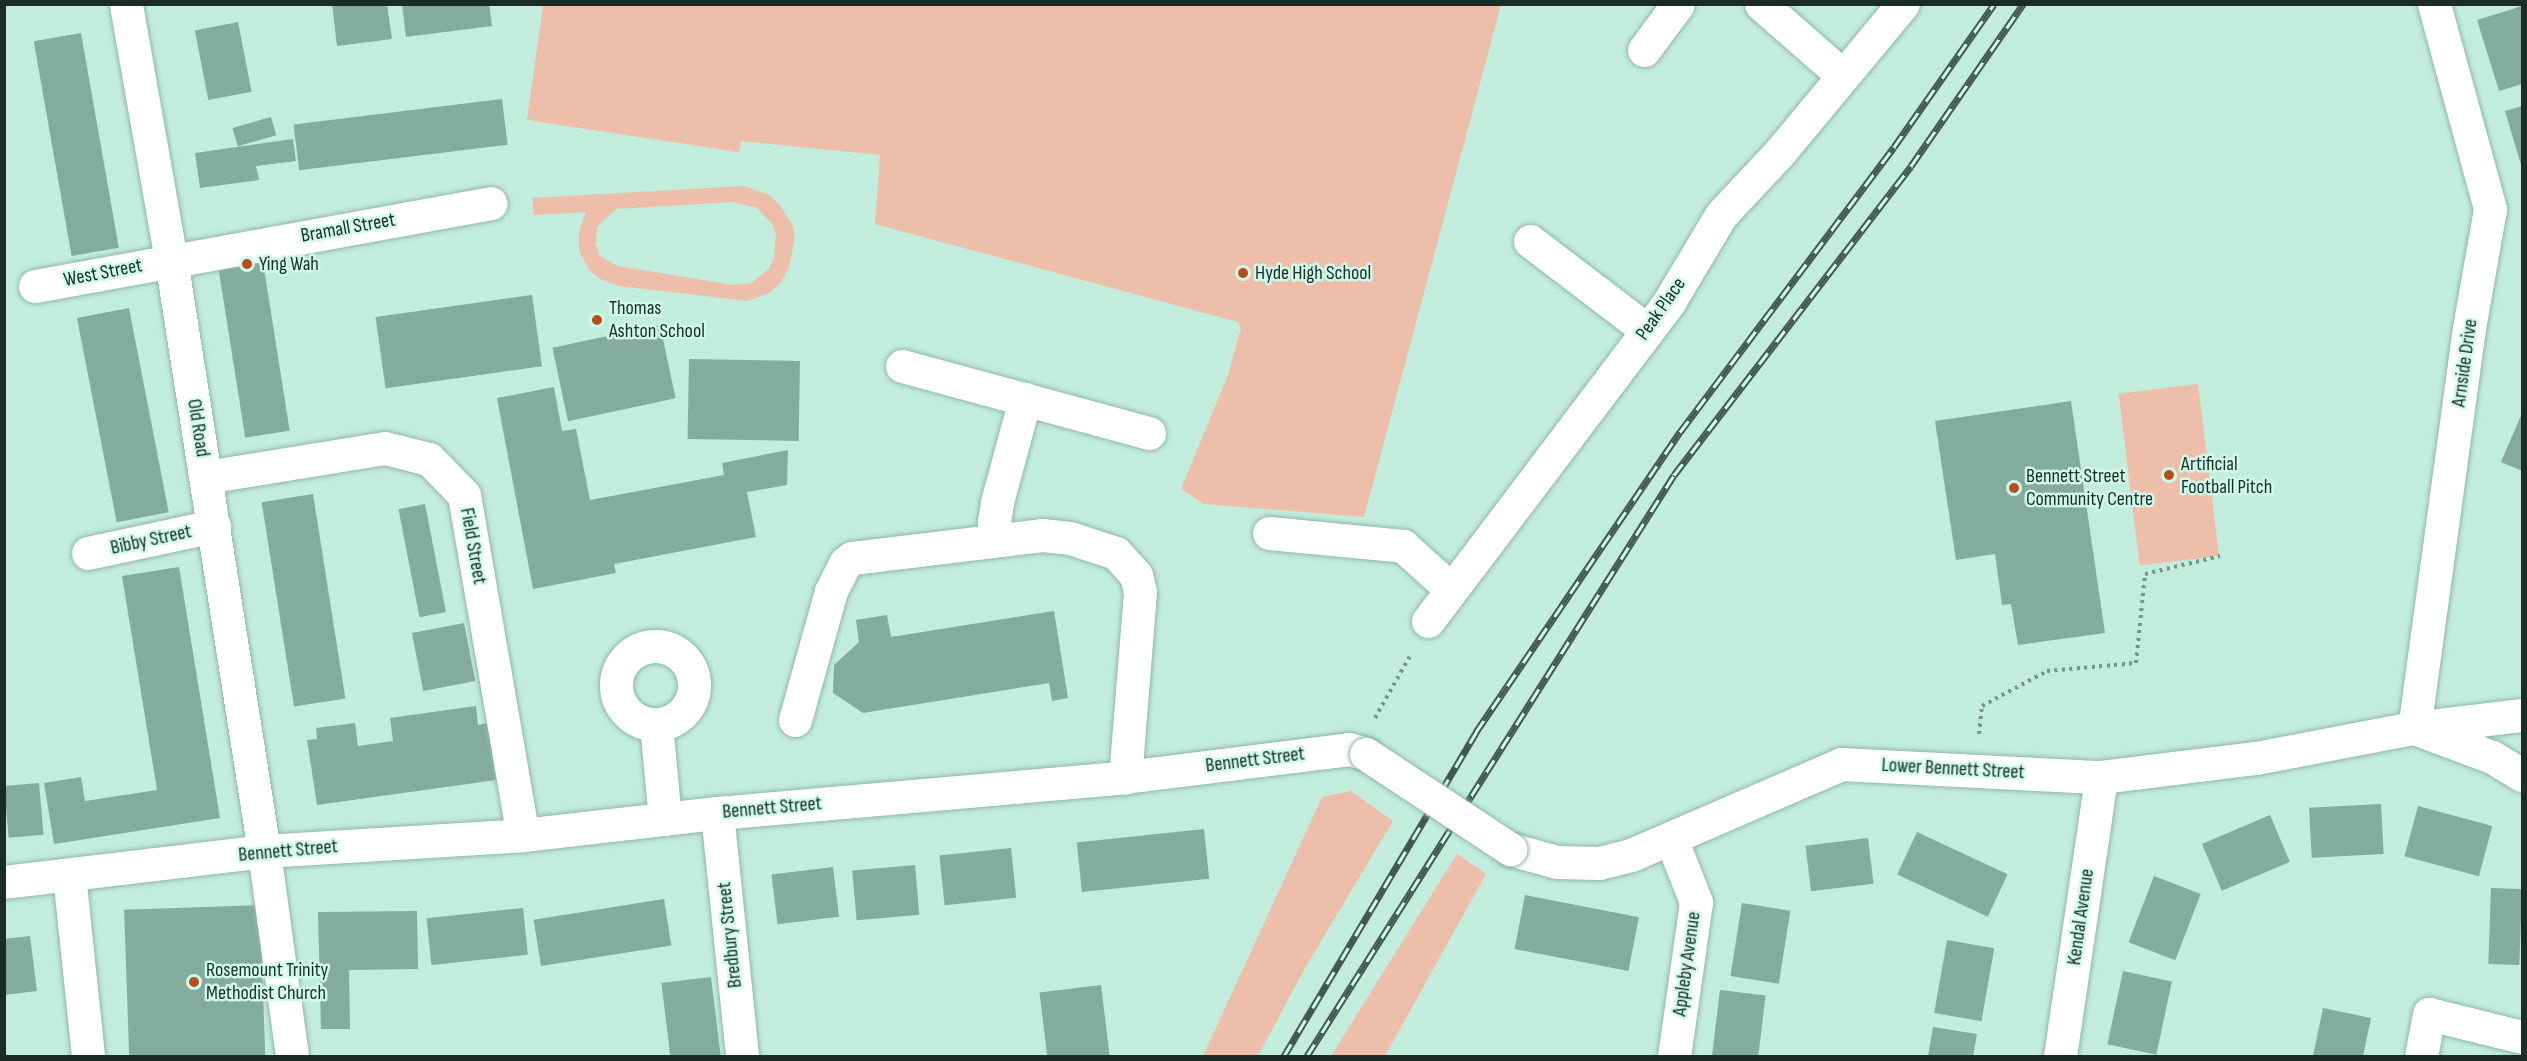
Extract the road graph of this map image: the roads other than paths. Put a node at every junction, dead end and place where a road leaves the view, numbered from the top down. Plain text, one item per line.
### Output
1 (126, 4) edge
2 (1678, 4) edge
3 (1761, 4) edge
4 (1903, 4) edge
5 (2434, 4) edge
6 (1644, 50) dead end
7 (1841, 74) junction
8 (490, 203) dead end
9 (1530, 241) dead end
10 (171, 260) junction
11 (35, 286) dead end
12 (1647, 330) junction
13 (902, 366) dead end
14 (1025, 399) junction
15 (1149, 433) dead end
16 (206, 477) junction
17 (214, 526) junction
18 (1269, 533) dead end
19 (999, 540) junction
20 (88, 553) dead end
21 (1451, 589) junction
22 (1428, 621) road end
23 (2523, 715) edge
24 (795, 720) dead end
25 (656, 724) dead end
26 (2414, 728) junction
27 (2523, 775) edge
28 (1125, 777) junction
29 (2101, 777) junction
30 (717, 813) junction
31 (665, 819) junction
32 (524, 835) junction
33 (1672, 841) junction
34 (1510, 849) joint
35 (264, 851) junction
36 (69, 874) junction
37 (4, 882) edge
38 (2523, 1037) edge
39 (88, 1056) edge
40 (292, 1056) edge
41 (742, 1056) edge
42 (1674, 1056) edge
43 (2060, 1056) edge
44 (2421, 1056) edge

1 - 10 street, Old Road
2 - 6 street
3 - 7 street
4 - 7 street, Peak Place
5 - 26 street, Arnside Drive
7 - 12 street, Peak Place
8 - 10 street, Bramall Street
9 - 12 street
10 - 11 street, West Street
10 - 16 street, Old Road
12 - 21 street, Peak Place
13 - 14 street
14 - 15 street
14 - 19 street
16 - 17 street, Old Road
16 - 32 street, Field Street
17 - 20 street, Bibby Street
17 - 35 street, Old Road
18 - 21 street
19 - 24 street
19 - 28 street
21 - 22 street, Peak Place
23 - 26 street, Lower Bennett Street
25 - 31 street
26 - 27 street
26 - 29 street, Lower Bennett Street
28 - 30 street, Bennett Street
28 - 34 street, Bennett Street, bridge
29 - 33 street, Lower Bennett Street
29 - 43 street, Kendal Avenue
30 - 31 street, Bennett Street
30 - 41 street, Bredbury Street
31 - 32 street, Bennett Street
32 - 35 street, Bennett Street
33 - 34 street, Lower Bennett Street
33 - 42 street, Appleby Avenue
35 - 36 street, Bennett Street
35 - 40 street, Old Road
36 - 37 street, Bennett Street
36 - 39 street
38 - 44 street

